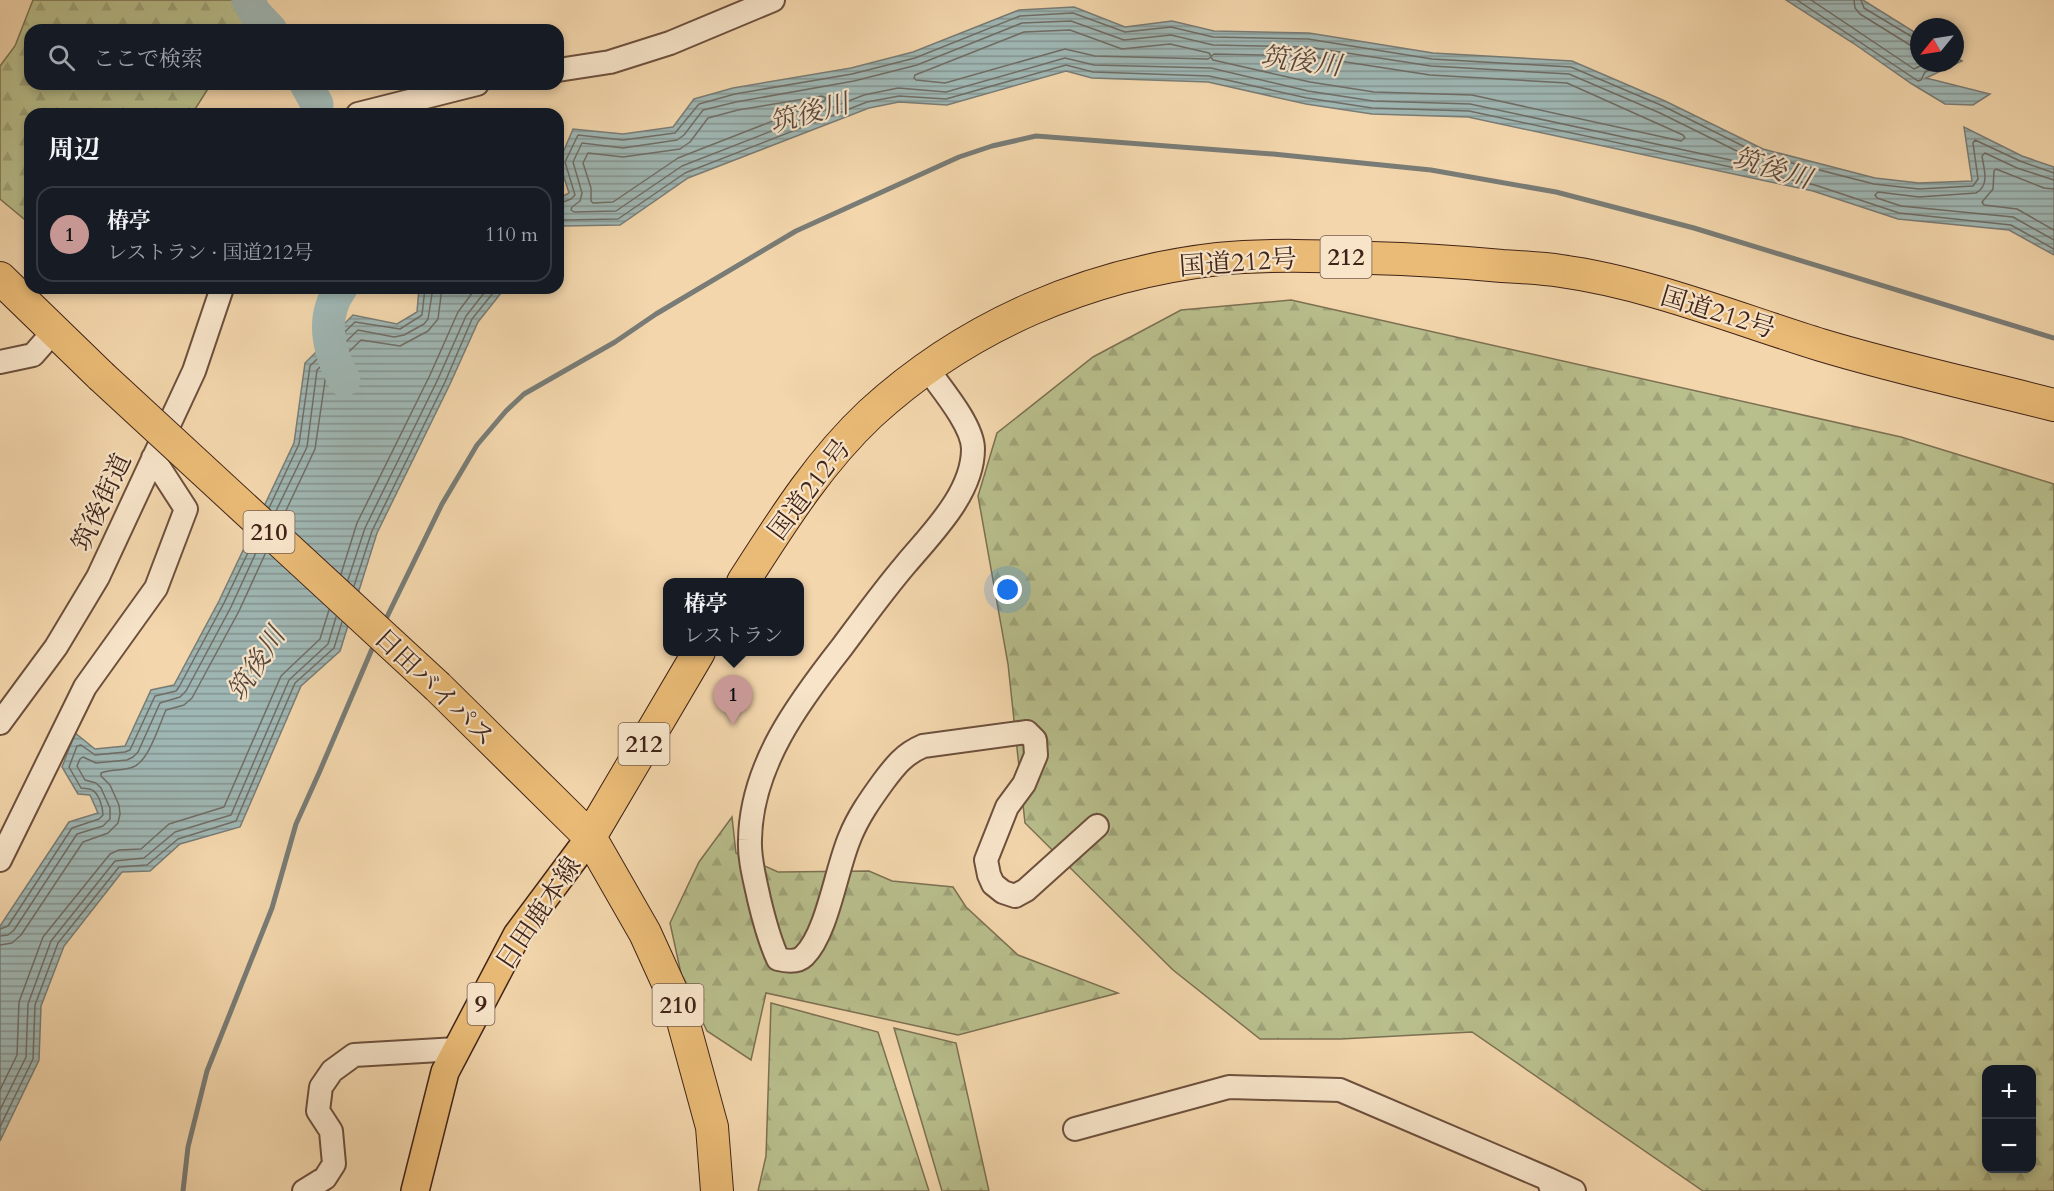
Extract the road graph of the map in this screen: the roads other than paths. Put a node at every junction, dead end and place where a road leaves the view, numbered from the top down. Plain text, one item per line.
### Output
1 (773, 0) edge
2 (564, 69) edge
3 (453, 90) edge
4 (382, 108) edge
5 (0, 278) edge
6 (220, 294) edge
7 (54, 331) junction
8 (0, 362) edge
9 (926, 367) junction
10 (2054, 405) edge
11 (153, 458) junction
12 (746, 578) edge
13 (696, 656) edge
14 (0, 723) edge
15 (1097, 826) dead end
16 (590, 837) junction
17 (0, 860) edge
18 (457, 1050) junction
19 (1075, 1129) dead end
20 (1549, 1187) edge
21 (304, 1191) edge
22 (415, 1191) edge
23 (717, 1191) edge
24 (1574, 1191) edge

1 - 2 street
3 - 4 street
5 - 7 highway, 日田バイパス / 210
6 - 11 street, 筑後街道
7 - 8 street
7 - 16 highway, 日田バイパス / 210, bridge
9 - 10 highway, 国道212号 / 212
9 - 12 highway, 国道212号 / 212
9 - 15 street
11 - 14 street, 筑後街道
11 - 17 street
13 - 16 highway, 212
16 - 18 main road, 日田鹿本線 / 9
16 - 23 highway, 日田バイパス / 210
18 - 21 street
18 - 22 main road, 日田鹿本線 / 9
19 - 20 street
20 - 24 street

